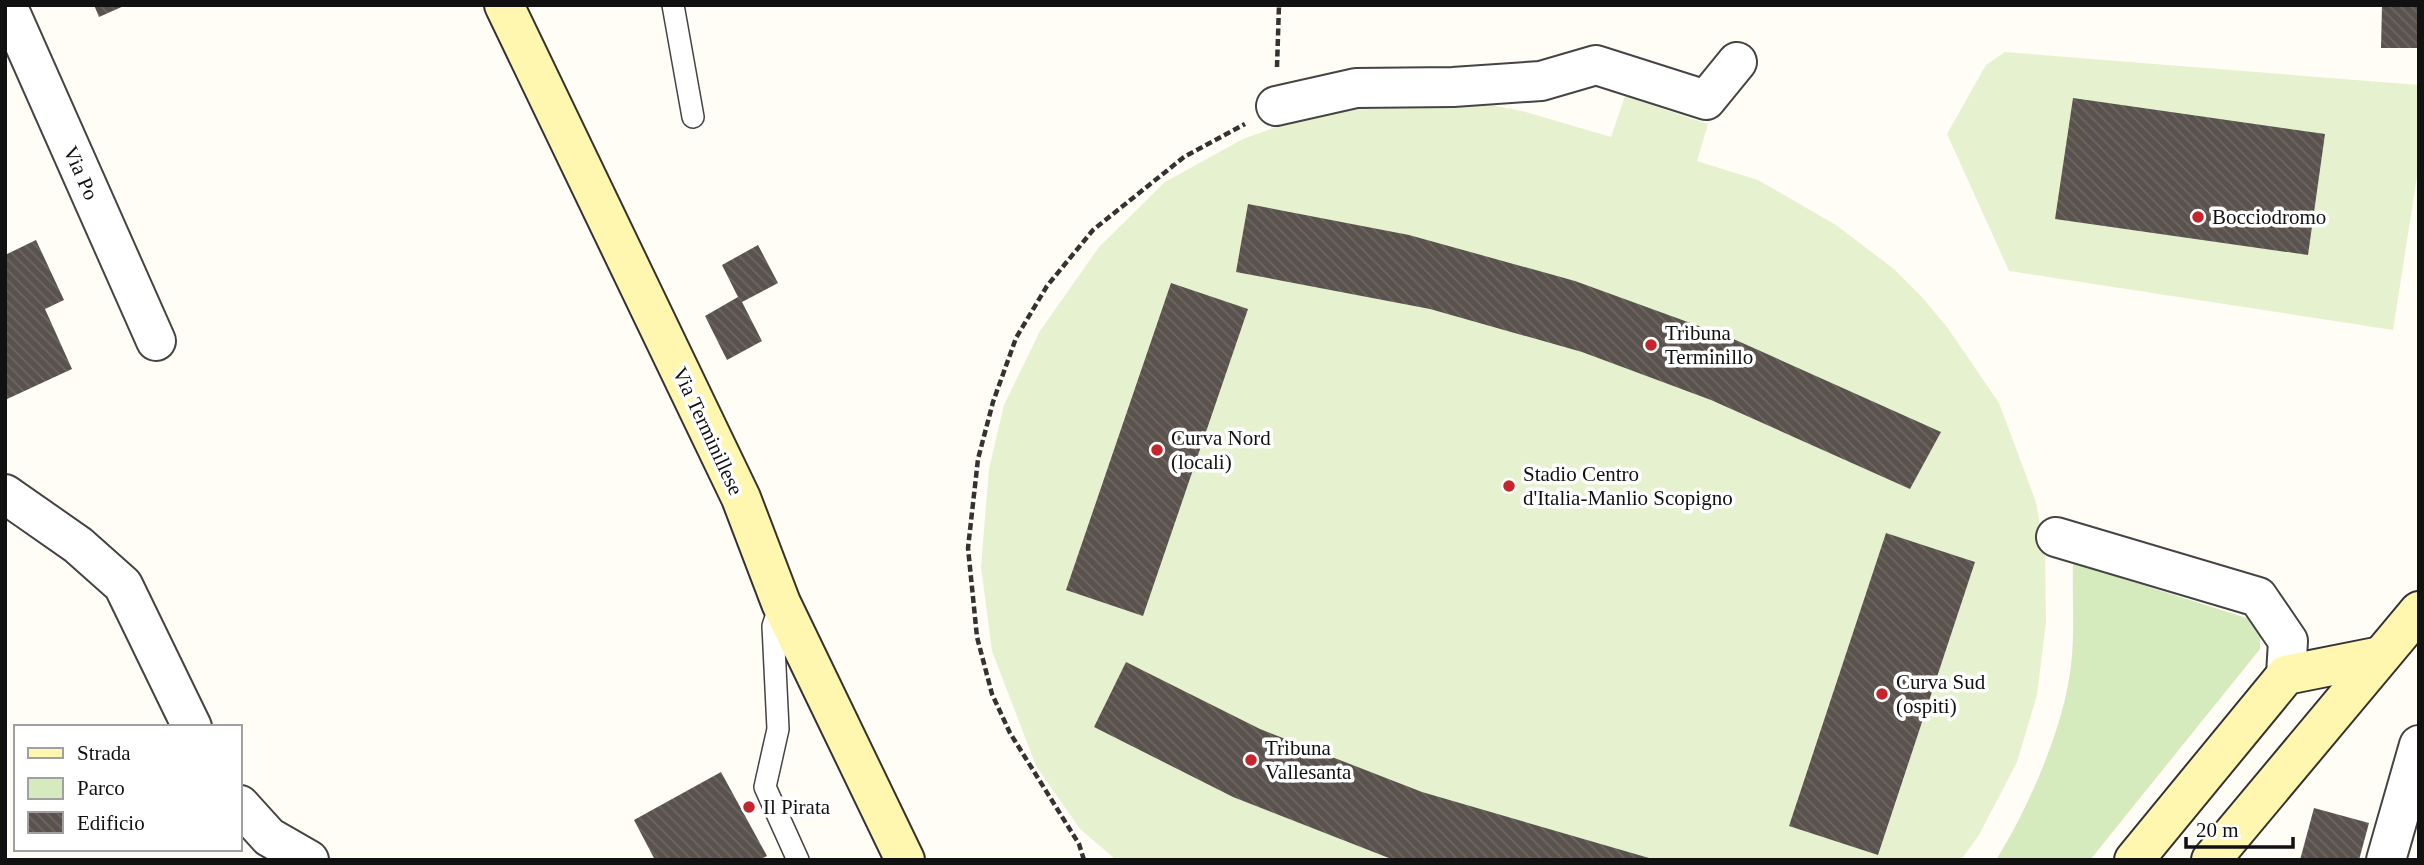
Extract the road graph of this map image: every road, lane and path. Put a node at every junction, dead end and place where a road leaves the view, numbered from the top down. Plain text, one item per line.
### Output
1 (7, 5) edge
2 (504, 5) edge
3 (673, 5) edge
4 (1279, 5) edge
5 (1737, 62) dead end
6 (1276, 106) junction
7 (693, 117) dead end
8 (156, 341) dead end
9 (5, 494) edge
10 (2056, 537) dead end
11 (781, 603) junction
12 (2419, 611) edge
13 (2381, 656) junction
14 (2286, 675) junction
15 (190, 725) edge
16 (2419, 745) edge
17 (242, 807) edge
18 (309, 860) edge
19 (798, 860) edge
20 (905, 860) edge
21 (1084, 860) edge
22 (2134, 860) edge
23 (2211, 860) edge
24 (2386, 860) edge

1 - 8 street, Via Po
2 - 11 main road, Via Terminillese
3 - 7 lane
4 - 6 path
5 - 6 street
6 - 21 path
9 - 15 street
10 - 14 street
11 - 19 lane
11 - 20 main road, Via Terminillese
12 - 13 main road
13 - 14 main road
13 - 23 main road
14 - 22 main road
16 - 24 street
17 - 18 street

